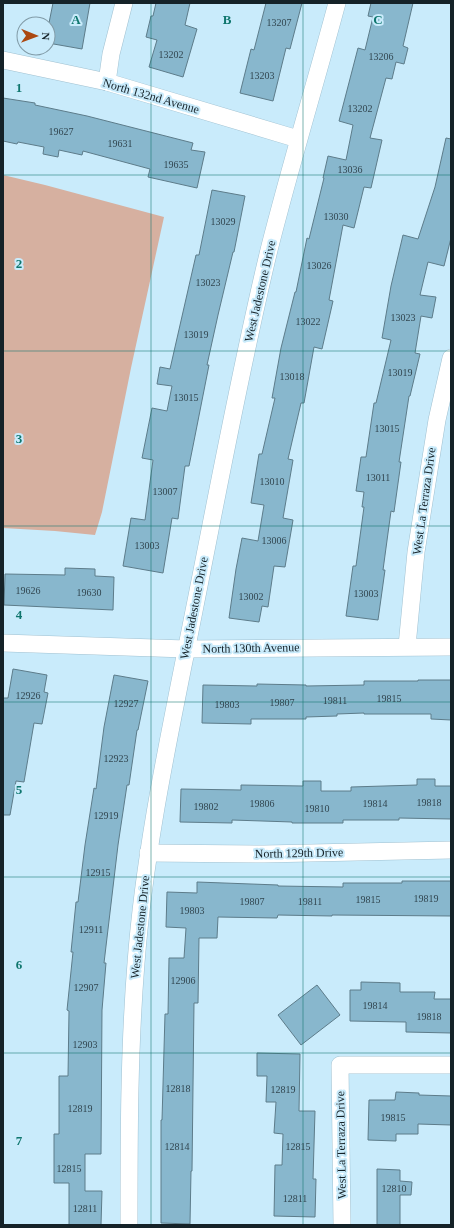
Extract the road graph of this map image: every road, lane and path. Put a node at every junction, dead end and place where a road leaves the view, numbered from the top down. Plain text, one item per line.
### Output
1 (124, 3) edge
2 (337, 3) edge
3 (3, 60) edge
4 (107, 82) junction
5 (298, 139) junction
6 (451, 358) edge
7 (3, 643) edge
8 (407, 646) junction
9 (451, 647) edge
10 (186, 649) junction
11 (451, 850) edge
12 (148, 853) junction
13 (451, 1065) edge
14 (129, 1225) edge
15 (342, 1225) edge

1 - 4 street
2 - 5 street, West Jadestone Drive
3 - 4 street, North 132nd Avenue
4 - 5 street, North 132nd Avenue
5 - 10 street, West Jadestone Drive
6 - 8 street, West La Terraza Drive
7 - 10 street, North 130th Avenue
8 - 9 street, North 130th Avenue
8 - 10 street, North 130th Avenue
10 - 12 street, West Jadestone Drive
11 - 12 street, North 129th Drive
12 - 14 street, West Jadestone Drive
13 - 15 street, West La Terraza Drive

